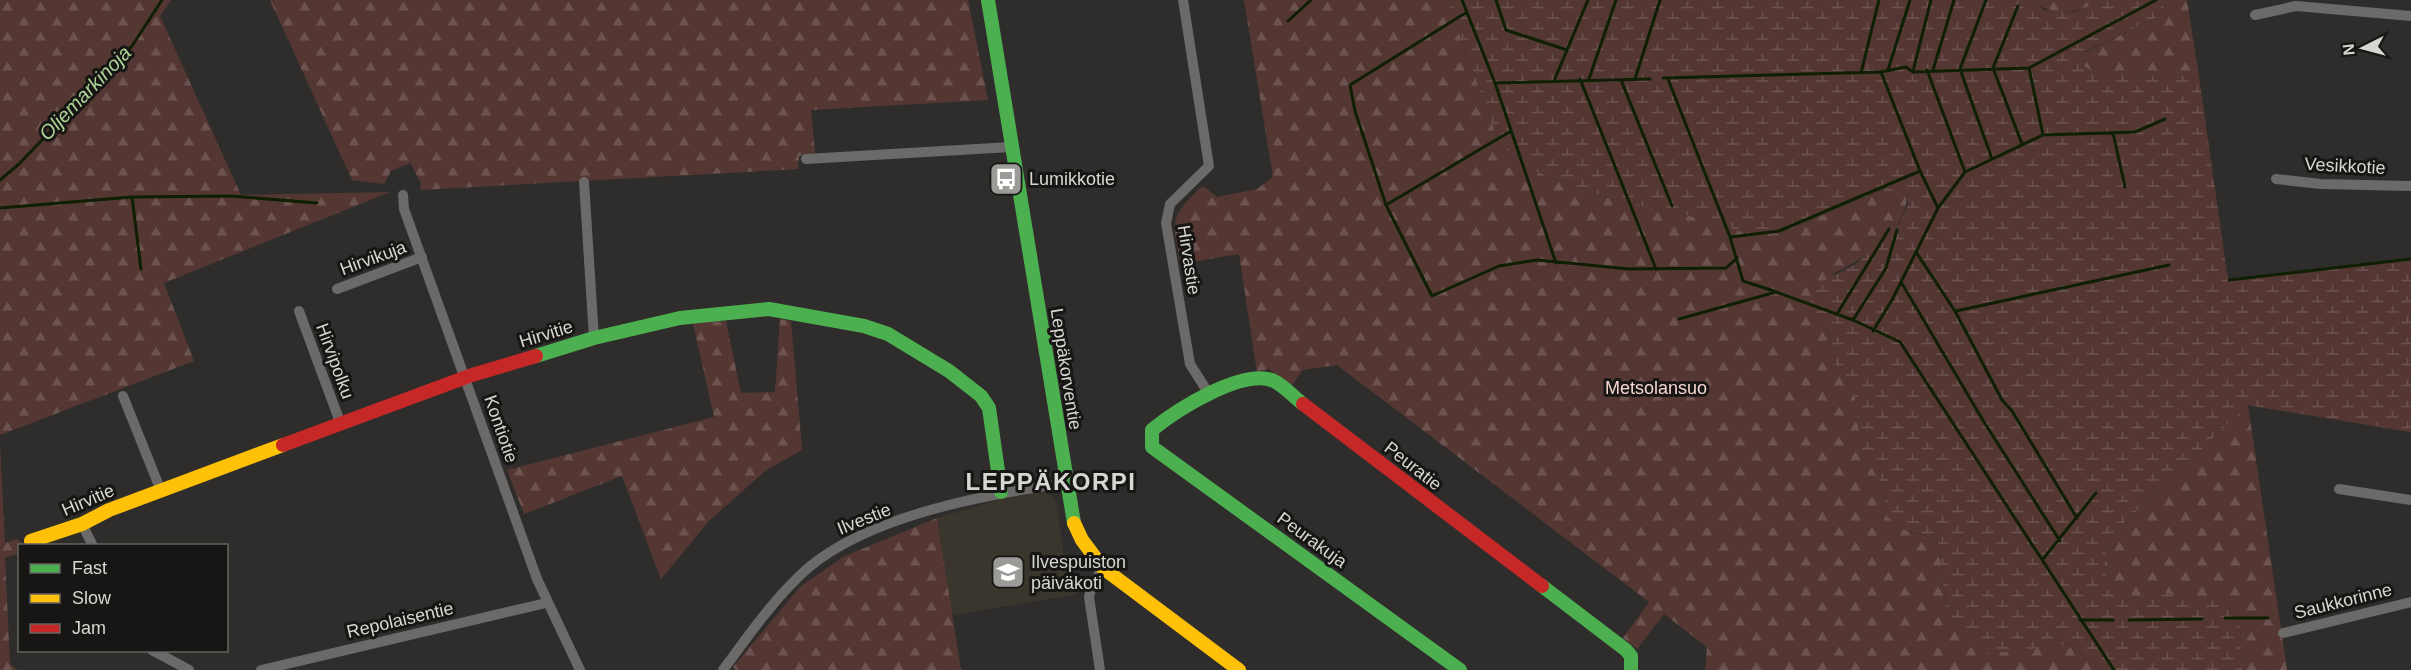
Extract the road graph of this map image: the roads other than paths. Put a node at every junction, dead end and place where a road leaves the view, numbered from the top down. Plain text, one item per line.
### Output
1 (988, 0) edge
2 (1183, 0) edge
3 (2303, 3) edge
4 (2255, 15) dead end
5 (2411, 16) edge
6 (1011, 147) junction
7 (806, 159) dead end
8 (2276, 179) dead end
9 (585, 182) dead end
10 (2411, 186) edge
11 (403, 195) dead end
12 (422, 257) junction
13 (336, 289) dead end
14 (299, 311) dead end
15 (594, 338) junction
16 (466, 378) junction
17 (1209, 394) junction
18 (123, 396) dead end
19 (339, 422) junction
20 (1150, 436) joint
21 (1066, 483) junction
22 (2338, 489) dead end
23 (161, 491) junction
24 (1001, 492) junction
25 (2411, 500) edge
26 (82, 524) junction
27 (31, 541) dead end
28 (92, 544) edge
29 (1104, 568) junction
30 (2411, 602) edge
31 (546, 603) junction
32 (2283, 633) dead end
33 (154, 652) edge
34 (189, 670) edge
35 (261, 670) edge
36 (580, 670) edge
37 (723, 670) edge
38 (1100, 670) edge
39 (1239, 670) edge
40 (1460, 670) edge
41 (1631, 670) edge

1 - 6 street, Leppäkorventie
2 - 17 street, Hirvastie
3 - 4 street
3 - 5 street
6 - 7 street
6 - 21 street, Leppäkorventie
8 - 10 street, Vesikkotie
9 - 15 street
11 - 12 street, Kontiotie
12 - 13 street, Hirvikuja
12 - 16 street, Kontiotie
14 - 19 street, Hirvipolku
15 - 16 street, Hirvitie
15 - 24 street, Hirvitie
16 - 19 street, Hirvitie
16 - 31 street, Kontiotie
17 - 20 street, Peuratie
17 - 41 street, Peuratie
18 - 23 street
19 - 23 street, Hirvitie
20 - 40 street, Peurakuja
21 - 24 street, Ilvestie
21 - 29 street, Leppäkorventie
22 - 25 street
23 - 26 street, Hirvitie
24 - 37 street, Ilvestie
26 - 27 street, Hirvitie
26 - 28 street
29 - 38 street
29 - 39 street, Leppäkorventie
30 - 32 street, Saukkorinne
31 - 35 street, Repolaisentie
31 - 36 street, Kontiotie
33 - 34 street

